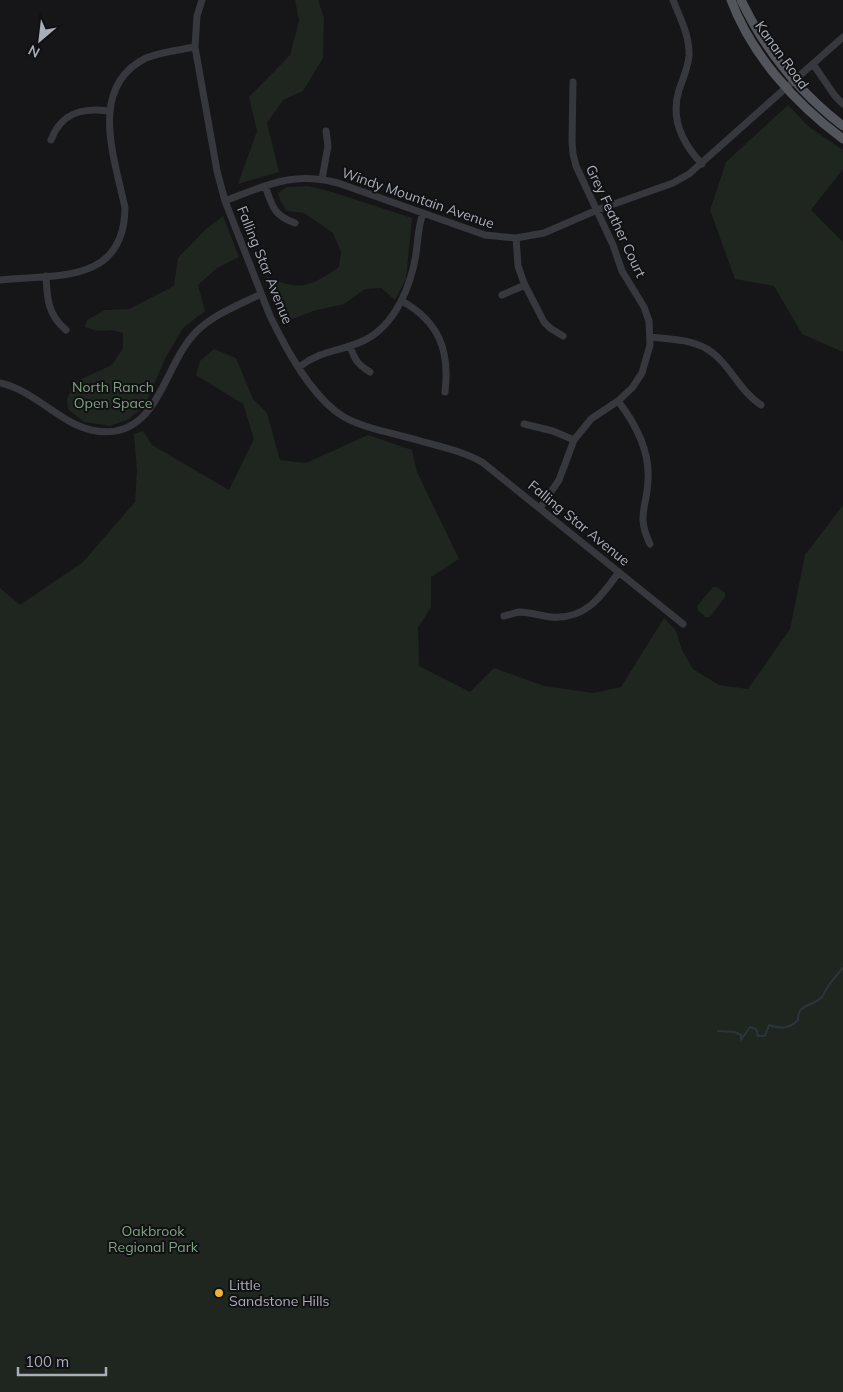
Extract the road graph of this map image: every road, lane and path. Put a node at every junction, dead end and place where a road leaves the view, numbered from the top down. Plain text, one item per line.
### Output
1 (202, 0) edge
2 (673, 0) edge
3 (731, 0) edge
4 (741, 0) edge
5 (843, 37) edge
6 (195, 47) junction
7 (813, 64) junction
8 (793, 80) junction
9 (573, 82) dead end
10 (785, 87) junction
11 (843, 104) edge
12 (109, 111) junction
13 (843, 126) edge
14 (326, 131) dead end
15 (843, 139) edge
16 (51, 140) dead end
17 (702, 164) junction
18 (322, 179) junction
19 (265, 186) junction
20 (225, 202) junction
21 (597, 210) junction
22 (423, 213) junction
23 (295, 223) dead end
24 (516, 238) junction
25 (46, 276) junction
26 (0, 280) edge
27 (525, 285) junction
28 (261, 294) junction
29 (502, 295) dead end
30 (402, 300) junction
31 (66, 330) dead end
32 (563, 336) dead end
33 (650, 337) junction
34 (350, 346) junction
35 (299, 367) junction
36 (370, 372) dead end
37 (0, 383) edge
38 (445, 392) dead end
39 (618, 401) junction
40 (761, 405) dead end
41 (524, 424) dead end
42 (574, 440) junction
43 (540, 508) junction
44 (650, 544) dead end
45 (620, 572) junction
46 (504, 616) dead end
47 (683, 624) dead end

1 - 6 street, Falling Star Avenue
2 - 17 street
3 - 10 main road, Kanan Road
4 - 8 main road, Kanan Road
5 - 7 street, Windy Mountain Avenue
6 - 12 street
6 - 20 street, Falling Star Avenue
7 - 8 street, Windy Mountain Avenue
7 - 11 street
8 - 10 street, Windy Mountain Avenue
8 - 13 main road, Kanan Road
9 - 21 street, Grey Feather Court
10 - 15 main road, Kanan Road
10 - 17 street, Windy Mountain Avenue
12 - 16 street
12 - 25 street
14 - 18 street
17 - 21 street, Windy Mountain Avenue
18 - 19 street, Windy Mountain Avenue
18 - 22 street, Windy Mountain Avenue
19 - 20 street, Windy Mountain Avenue
19 - 23 street
20 - 28 street, Falling Star Avenue
21 - 24 street, Windy Mountain Avenue
21 - 33 street, Grey Feather Court
22 - 24 street, Windy Mountain Avenue
22 - 30 street
24 - 27 street
25 - 26 street
25 - 31 street
27 - 29 street
27 - 32 street
28 - 35 street, Falling Star Avenue
28 - 37 street
30 - 34 street
30 - 38 street
33 - 39 street, Grey Feather Court
33 - 40 street
34 - 35 street
34 - 36 street
35 - 43 street, Falling Star Avenue
39 - 42 street, Grey Feather Court
39 - 44 street
41 - 42 street
42 - 43 street, Grey Feather Court
43 - 45 street, Falling Star Avenue
45 - 46 street
45 - 47 street, Falling Star Avenue

